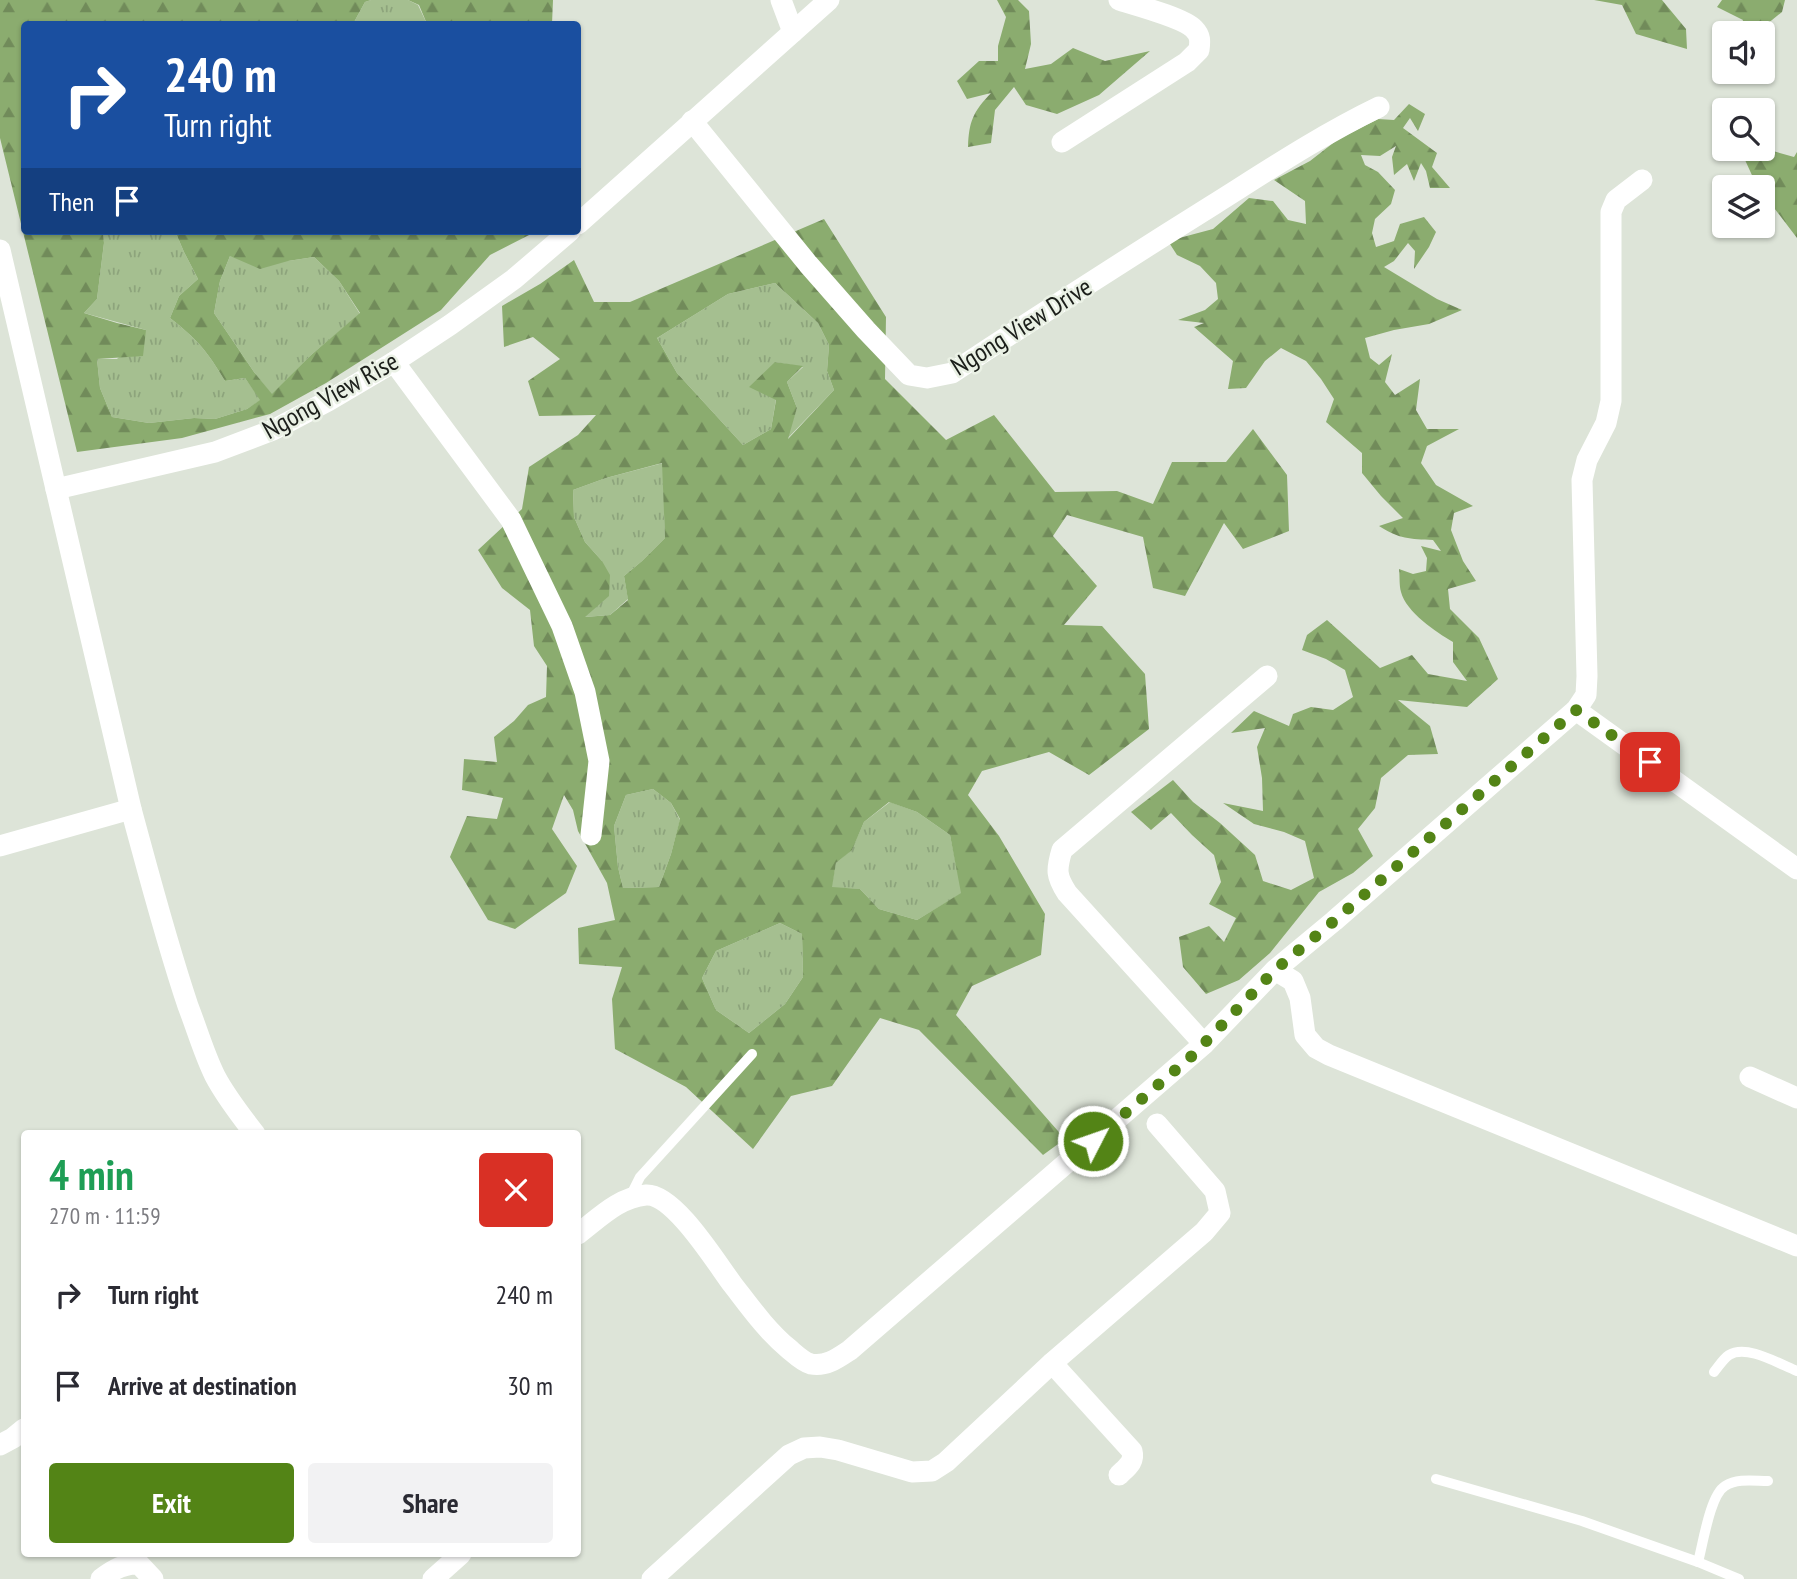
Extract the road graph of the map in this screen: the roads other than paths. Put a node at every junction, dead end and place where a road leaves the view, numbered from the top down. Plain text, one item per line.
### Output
1 (781, 0) edge
2 (829, 0) edge
3 (1119, 0) edge
4 (793, 32) junction
5 (1379, 107) dead end
6 (692, 121) junction
7 (1062, 142) dead end
8 (1642, 180) dead end
9 (581, 222) edge
10 (565, 235) edge
11 (0, 250) edge
12 (394, 362) junction
13 (56, 489) junction
14 (1267, 676) dead end
15 (1576, 710) junction
16 (131, 809) junction
17 (591, 835) dead end
18 (0, 846) edge
19 (1797, 869) edge
20 (1275, 970) junction
21 (1204, 1044) junction
22 (751, 1054) dead end
23 (1750, 1077) dead end
24 (1797, 1098) edge
25 (1157, 1124) dead end
26 (252, 1130) edge
27 (629, 1199) junction
28 (581, 1232) edge
29 (1797, 1246) edge
30 (1052, 1363) junction
31 (1797, 1371) edge
32 (1714, 1372) dead end
33 (21, 1431) edge
34 (0, 1445) edge
35 (1119, 1475) dead end
36 (1436, 1479) dead end
37 (1768, 1481) dead end
38 (457, 1557) edge
39 (1698, 1562) junction
40 (102, 1579) edge
41 (153, 1579) edge
42 (433, 1579) edge
43 (652, 1579) edge
44 (1739, 1579) edge

1 - 4 street
2 - 4 street
3 - 7 street
4 - 6 street
5 - 6 street, Ngong View Drive
6 - 9 street
8 - 15 street
10 - 12 street, Ngong View Rise
11 - 13 street
12 - 13 street, Ngong View Rise
12 - 17 street
13 - 16 street
14 - 21 street
15 - 19 street
15 - 20 street
16 - 18 street
16 - 26 street
20 - 21 street
20 - 29 street
21 - 27 street
22 - 27 lane
23 - 24 street
25 - 30 street
27 - 28 street
30 - 35 street
30 - 43 street
31 - 32 lane
33 - 34 street
36 - 39 lane
37 - 39 lane
38 - 42 street
39 - 44 lane
40 - 41 street

